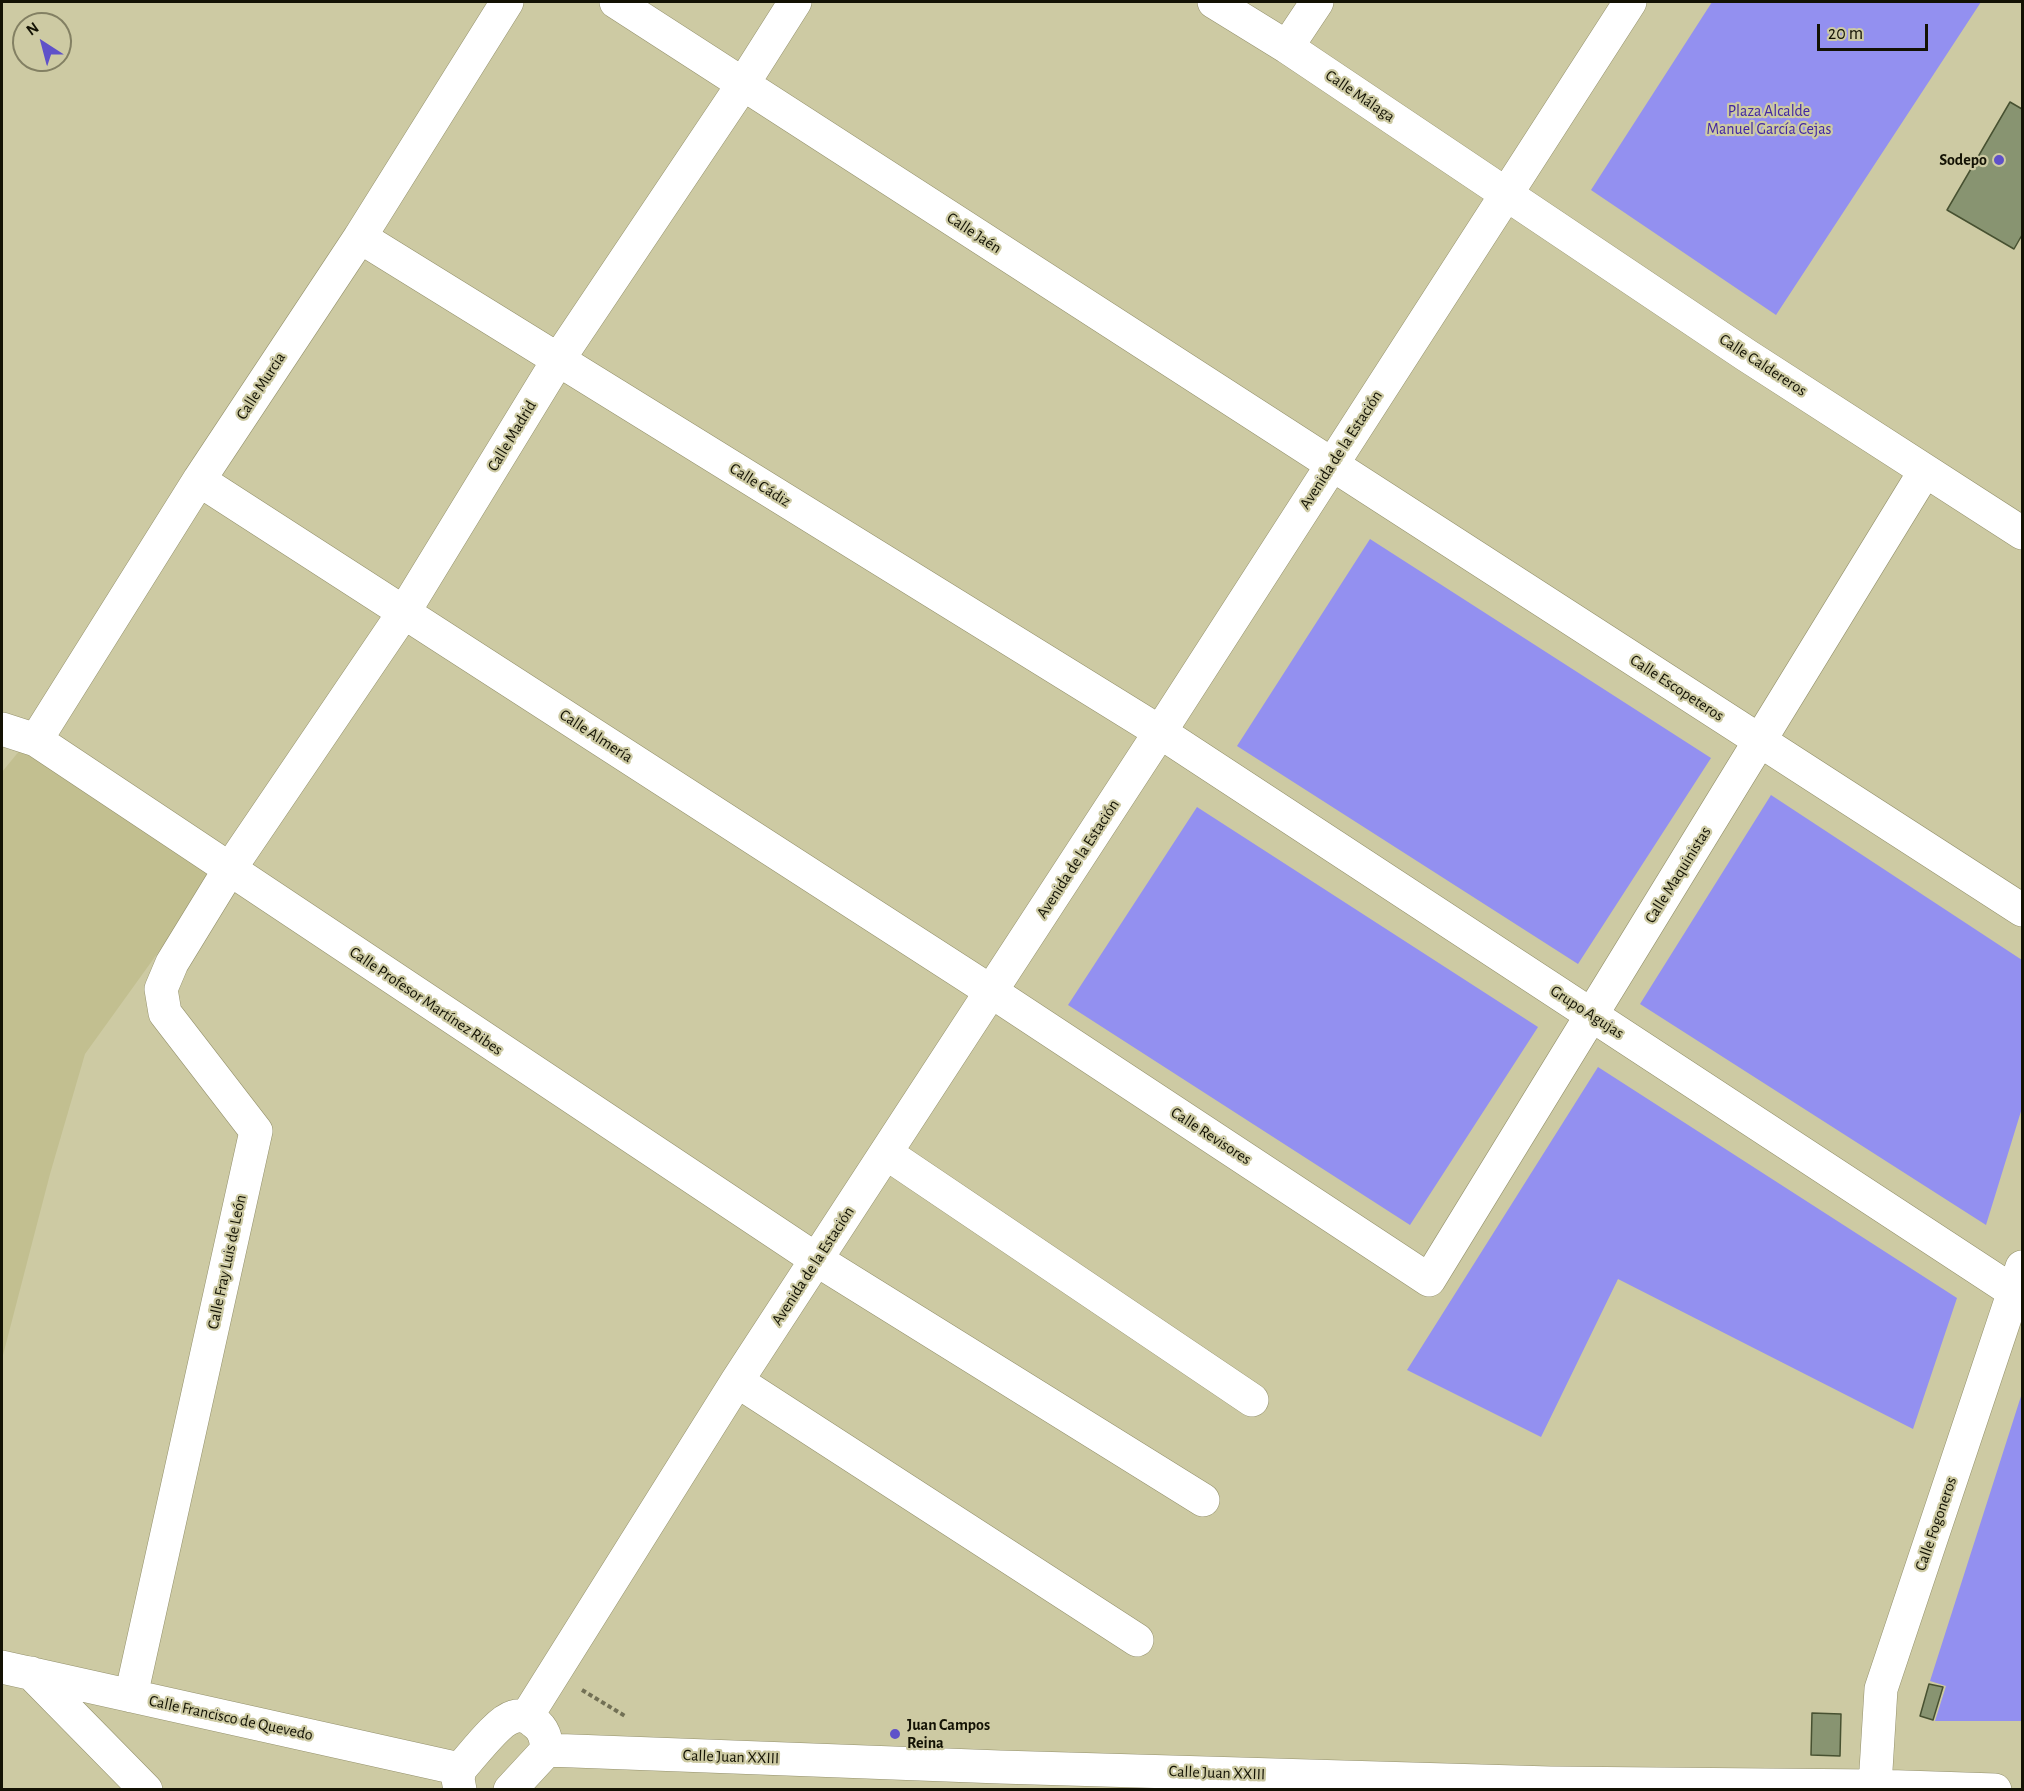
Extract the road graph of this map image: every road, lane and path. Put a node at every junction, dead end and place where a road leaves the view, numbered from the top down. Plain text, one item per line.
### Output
1 (507, 2) edge
2 (616, 2) edge
3 (795, 2) edge
4 (1214, 2) edge
5 (1317, 2) edge
6 (1630, 2) edge
7 (1287, 48) junction
8 (743, 84) junction
9 (1505, 194) junction
10 (360, 237) junction
11 (558, 360) junction
12 (1332, 464) junction
13 (1925, 471) junction
14 (200, 480) junction
15 (2022, 533) edge
16 (404, 612) junction
17 (2, 729) edge
18 (1160, 732) junction
19 (36, 740) junction
20 (1760, 741) junction
21 (229, 870) junction
22 (2022, 910) edge
23 (992, 992) junction
24 (1591, 1015) junction
25 (886, 1153) junction
26 (817, 1260) junction
27 (2018, 1279) edge
28 (1430, 1280) joint
29 (737, 1381) junction
30 (1252, 1400) dead end
31 (1203, 1500) dead end
32 (1137, 1640) dead end
33 (16, 1670) edge
34 (131, 1696) junction
35 (527, 1716) junction
36 (547, 1750) junction
37 (460, 1779) edge
38 (1875, 1786) junction
39 (146, 1790) edge
40 (510, 1790) edge
41 (1995, 1790) edge

1 - 10 street, Calle Murcia
2 - 8 street, Calle Jaén
3 - 8 street, Calle Madrid
4 - 7 street, Calle Málaga
5 - 7 street
6 - 9 street, Avenida de la Estación
7 - 9 street, Calle Málaga
8 - 11 street, Calle Madrid
8 - 12 street, Calle Jaén
9 - 12 street, Avenida de la Estación
9 - 13 street, Calle Caldereros
10 - 11 street, Calle Cádiz
10 - 14 street, Calle Murcia
11 - 16 street, Calle Madrid
11 - 18 street, Calle Cádiz
12 - 18 street, Avenida de la Estación
12 - 20 street, Calle Escopeteros
13 - 15 street, Calle Caldereros
13 - 20 street, Calle Maquinistas
14 - 16 street, Calle Almería
14 - 19 street, Calle Murcia
16 - 21 street, Calle Madrid
16 - 23 street, Calle Almería
17 - 19 street
18 - 23 street, Avenida de la Estación
18 - 24 street, Grupo Agujas
19 - 21 street, Calle Profesor Martínez Ribes
20 - 22 street, Calle Escopeteros
20 - 24 street, Calle Maquinistas
21 - 26 street, Calle Profesor Martínez Ribes
21 - 34 street, Calle Fray Luis de León
23 - 25 street, Avenida de la Estación
23 - 28 street, Calle Revisores
24 - 27 street, Grupo Agujas
24 - 28 street, Calle Maquinistas
25 - 26 street, Avenida de la Estación
25 - 30 street
26 - 29 street, Avenida de la Estación
26 - 31 street, Calle Profesor Martínez Ribes
27 - 38 street, Calle Fogoneros
29 - 32 street
29 - 35 street, Avenida de la Estación
33 - 34 street, Calle Francisco de Quevedo
33 - 39 street
34 - 37 street, Calle Francisco de Quevedo
35 - 36 street
35 - 37 street
36 - 38 street, Calle Juan XXIII
36 - 40 street
38 - 41 street, Calle Juan XXIII

